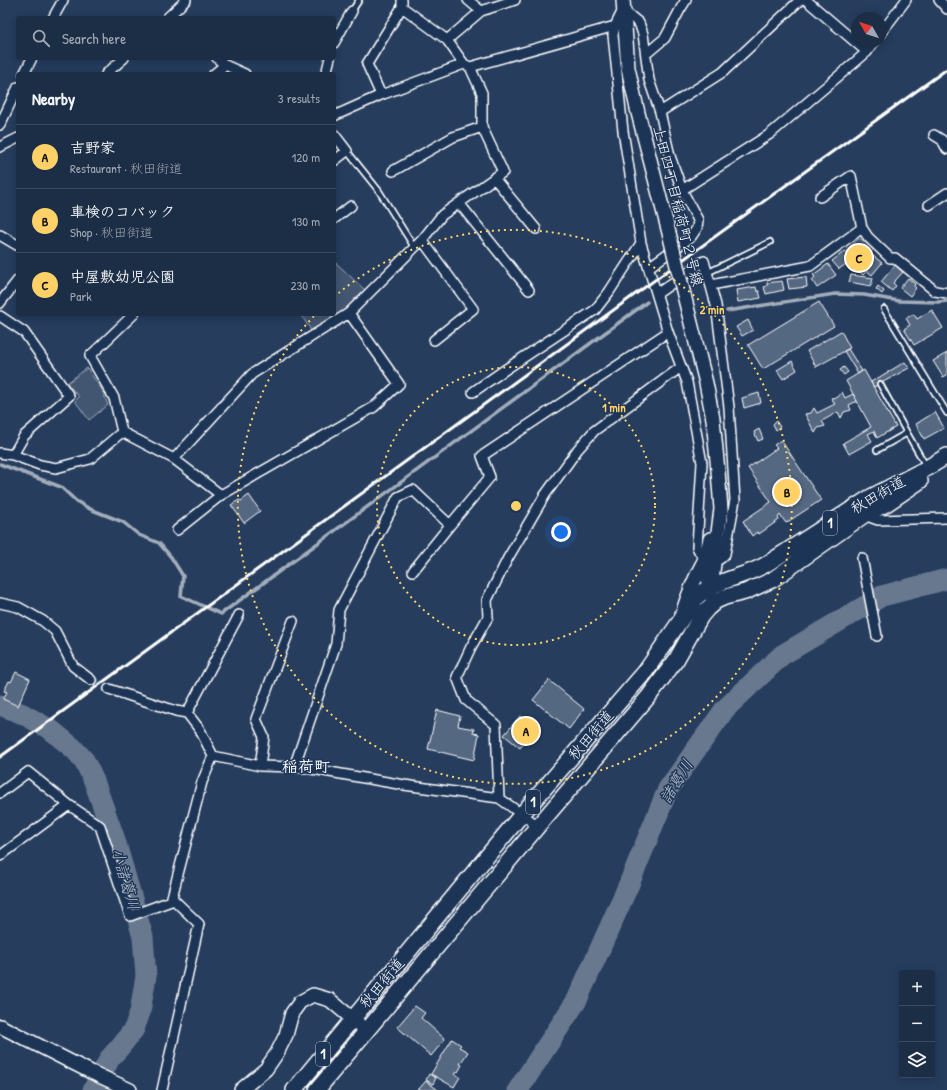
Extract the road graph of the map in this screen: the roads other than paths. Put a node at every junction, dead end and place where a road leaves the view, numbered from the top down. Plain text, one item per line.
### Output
1 (63, 0) edge
2 (186, 0) edge
3 (359, 0) edge
4 (468, 0) edge
5 (515, 0) edge
6 (686, 0) edge
7 (800, 0) edge
8 (806, 0) edge
9 (906, 0) edge
10 (939, 0) edge
11 (402, 4) edge
12 (623, 5) edge
13 (947, 8) edge
14 (352, 11) joint
15 (481, 11) junction
16 (54, 16) edge
17 (172, 16) edge
18 (887, 25) edge
19 (615, 26) junction
20 (336, 39) edge
21 (447, 40) junction
22 (870, 48) edge
23 (867, 52) junction
24 (646, 54) junction
25 (31, 60) edge
26 (122, 60) edge
27 (219, 60) edge
28 (330, 60) edge
29 (225, 65) junction
30 (467, 66) junction
31 (25, 72) edge
32 (108, 72) edge
33 (216, 72) edge
34 (241, 72) edge
35 (326, 72) edge
36 (16, 91) edge
37 (381, 96) junction
38 (660, 112) junction
39 (336, 115) edge
40 (0, 126) edge
41 (482, 127) junction
42 (934, 135) dead end
43 (336, 137) edge
44 (16, 139) edge
45 (0, 147) edge
46 (947, 149) edge
47 (347, 151) junction
48 (336, 159) edge
49 (393, 171) dead end
50 (494, 178) junction
51 (682, 190) junction
52 (947, 193) edge
53 (820, 197) dead end
54 (459, 203) junction
55 (929, 204) dead end
56 (351, 206) dead end
57 (336, 217) edge
58 (862, 228) junction
59 (536, 229) dead end
60 (0, 235) edge
61 (422, 240) junction
62 (770, 242) dead end
63 (641, 243) junction
64 (16, 244) edge
65 (414, 247) junction
66 (649, 267) junction
67 (707, 273) junction
68 (16, 283) edge
69 (711, 285) junction
70 (529, 290) dead end
71 (658, 293) junction
72 (947, 293) edge
73 (0, 303) edge
74 (884, 309) dead end
75 (349, 313) junction
76 (0, 316) edge
77 (132, 316) edge
78 (668, 332) junction
79 (434, 340) dead end
80 (681, 367) junction
81 (880, 384) dead end
82 (473, 392) dead end
83 (947, 413) edge
84 (122, 432) junction
85 (907, 433) junction
86 (878, 450) dead end
87 (0, 453) edge
88 (13, 456) junction
89 (947, 456) edge
90 (174, 459) junction
91 (947, 463) edge
92 (927, 468) junction
93 (221, 495) junction
94 (864, 515) junction
95 (947, 518) edge
96 (450, 525) junction
97 (177, 530) dead end
98 (862, 558) dead end
99 (710, 560) junction
100 (413, 571) dead end
101 (735, 578) junction
102 (711, 586) junction
103 (732, 595) junction
104 (0, 603) edge
105 (238, 615) dead end
106 (701, 616) junction
107 (293, 621) dead end
108 (680, 621) junction
109 (877, 636) dead end
110 (91, 680) tunnel mouth
111 (109, 689) tunnel mouth
112 (188, 713) junction
113 (212, 756) junction
114 (260, 766) junction
115 (294, 767) junction
116 (0, 793) edge
117 (498, 798) junction
118 (69, 805) junction
119 (522, 814) junction
120 (538, 826) junction
121 (0, 856) edge
122 (172, 898) junction
123 (353, 1018) junction
124 (0, 1026) edge
125 (366, 1031) junction
126 (130, 1090) edge
127 (162, 1090) edge
128 (241, 1090) edge
129 (294, 1090) edge
130 (317, 1090) edge

1 - 16 street
2 - 17 street
3 - 14 lane
4 - 15 street
5 - 15 street
6 - 24 street
7 - 38 street
8 - 23 street
9 - 18 street
10 - 13 street
11 - 21 street
11 - 37 street
12 - 19 street
12 - 24 street
12 - 99 street, 上田四丁目稲荷町２号線, bridge
14 - 20 street
15 - 21 street
19 - 30 street
19 - 63 street
21 - 30 street
22 - 23 street
23 - 51 street
24 - 38 street
25 - 31 street
26 - 32 street
27 - 29 street
28 - 35 street
29 - 33 street
29 - 34 street
30 - 37 street
30 - 41 street
36 - 40 street
37 - 39 street
38 - 51 street
41 - 49 street
41 - 50 street
42 - 46 street
43 - 47 street
44 - 45 street
47 - 48 street
47 - 65 lane
50 - 54 street
50 - 59 street
51 - 66 street
52 - 55 street
53 - 58 street
54 - 61 street
54 - 70 street
56 - 57 street
58 - 69 street
58 - 72 street
60 - 64 street
61 - 65 street
61 - 79 street
62 - 67 lane
63 - 66 street
63 - 82 street
65 - 75 street
66 - 71 street
67 - 69 street
67 - 71 street
68 - 73 street
69 - 99 street
71 - 78 street
74 - 83 lane
75 - 90 street
75 - 93 street
76 - 88 street
77 - 84 street
78 - 80 street
78 - 96 street
80 - 99 street
80 - 117 street
81 - 85 lane
84 - 88 street
84 - 90 street
85 - 86 lane
85 - 92 lane
87 - 88 street
89 - 92 main road, 秋田街道 / 1
90 - 93 street
91 - 94 main road, 秋田街道 / 1
92 - 101 main road, 秋田街道 / 1
93 - 97 street
94 - 95 street
94 - 103 main road, 秋田街道 / 1
96 - 100 street
96 - 115 street
98 - 109 street
99 - 101 street
99 - 102 street
99 - 108 street
101 - 102 main road, 秋田街道 / 1
102 - 103 street
102 - 106 street
102 - 108 main road, 秋田街道 / 1
103 - 106 main road, 秋田街道 / 1
104 - 110 street
105 - 112 street
106 - 120 main road, 秋田街道 / 1
107 - 114 street
108 - 119 main road, 秋田街道 / 1
111 - 112 street
112 - 113 street
113 - 114 street
113 - 122 street
114 - 115 street
115 - 117 street
116 - 118 street
117 - 119 street
118 - 121 street
118 - 122 street
119 - 120 street
119 - 123 main road, 秋田街道 / 1
120 - 125 main road, 秋田街道 / 1
122 - 127 street
123 - 125 street
123 - 128 street
123 - 129 main road, 秋田街道 / 1
124 - 126 street
125 - 130 main road, 秋田街道 / 1

